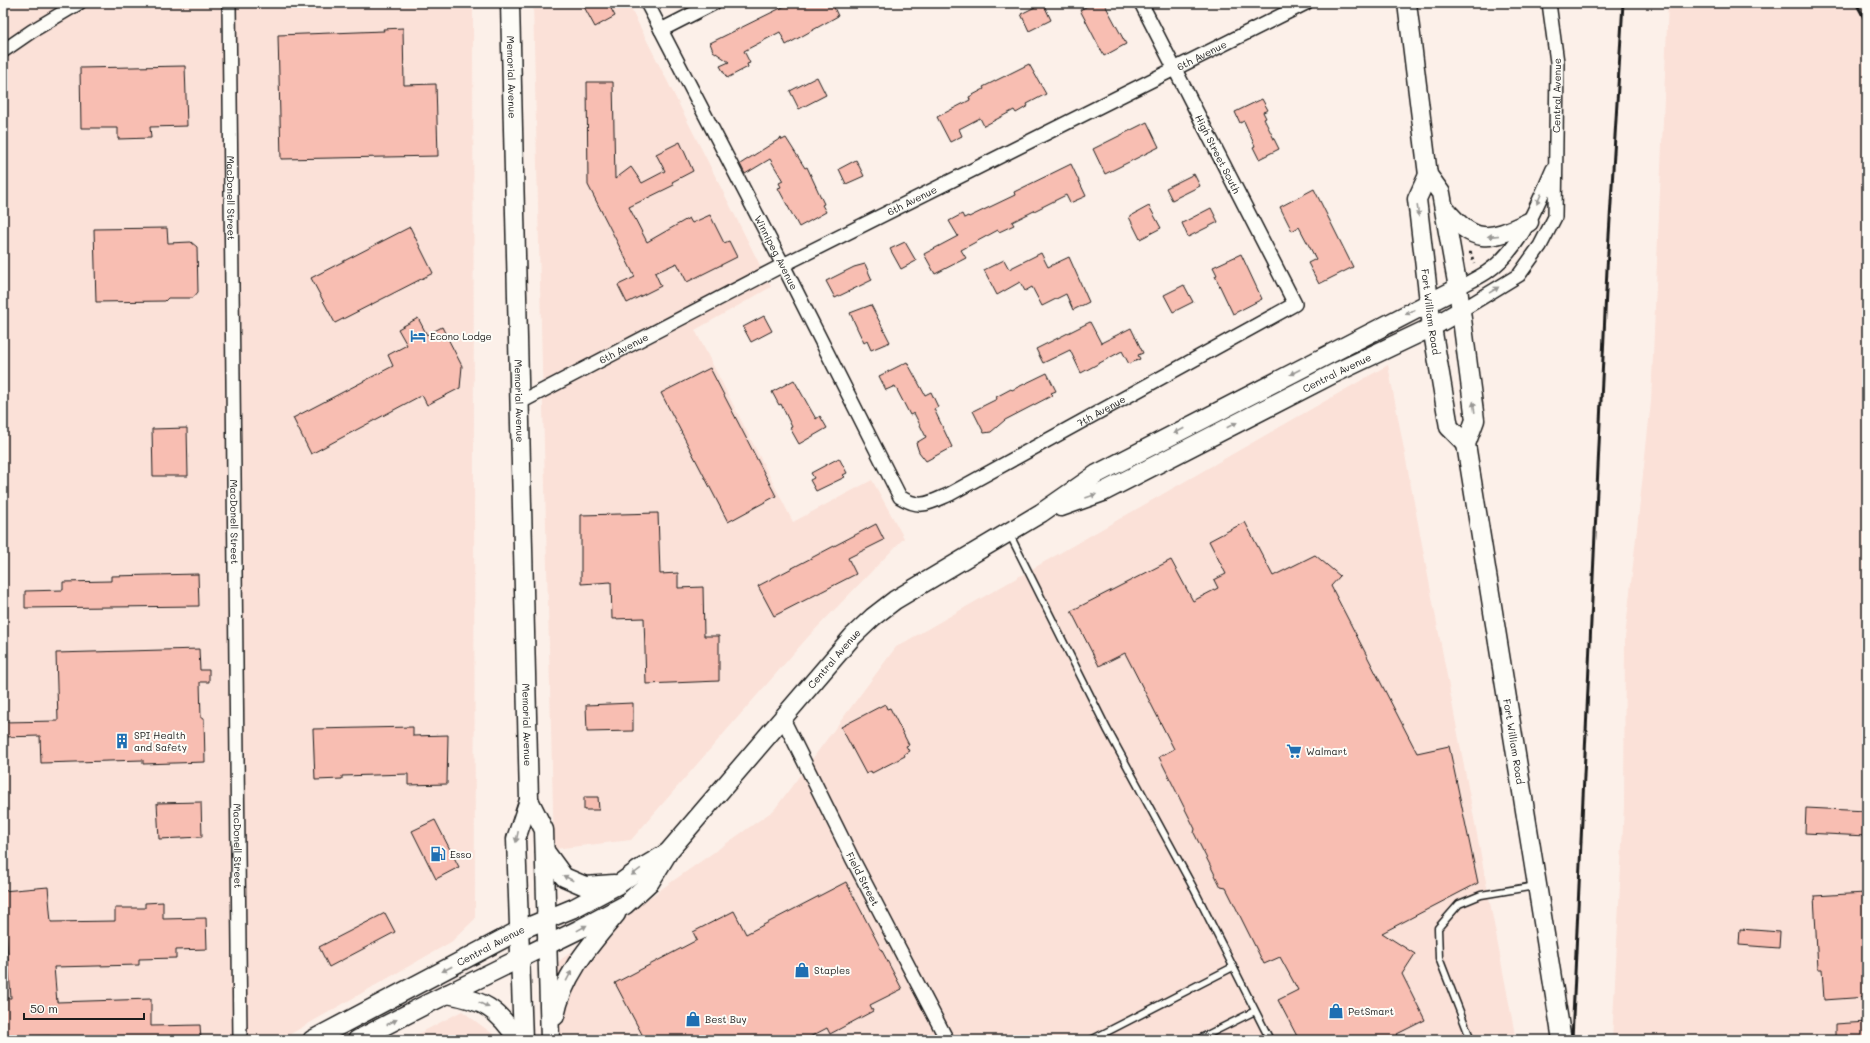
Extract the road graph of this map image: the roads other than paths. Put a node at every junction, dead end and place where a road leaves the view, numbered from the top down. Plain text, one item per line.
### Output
1 (79, 3) edge
2 (229, 3) edge
3 (510, 3) edge
4 (648, 3) edge
5 (714, 3) edge
6 (1141, 3) edge
7 (1306, 3) edge
8 (1407, 3) edge
9 (1549, 3) edge
10 (661, 30) junction
11 (3, 51) edge
12 (1174, 69) junction
13 (1556, 164) junction
14 (1428, 175) junction
15 (1444, 208) junction
16 (1529, 222) junction
17 (783, 265) junction
18 (1458, 288) junction
19 (1430, 302) junction
20 (1295, 304) joint
21 (1460, 311) junction
22 (1432, 327) junction
23 (519, 403) junction
24 (1466, 444) junction
25 (905, 500) joint
26 (1041, 513) junction
27 (1008, 531) junction
28 (782, 717) junction
29 (529, 800) junction
30 (545, 851) junction
31 (669, 852) junction
32 (619, 884) junction
33 (1536, 886) junction
34 (624, 905) junction
35 (547, 918) junction
36 (518, 931) junction
37 (548, 945) junction
38 (519, 959) junction
39 (1233, 967) junction
40 (447, 994) junction
41 (1255, 1010) junction
42 (240, 1040) edge
43 (312, 1040) edge
44 (357, 1040) edge
45 (518, 1040) edge
46 (523, 1040) edge
47 (550, 1040) edge
48 (946, 1040) edge
49 (1091, 1040) edge
50 (1197, 1040) edge
51 (1270, 1040) edge
52 (1471, 1040) edge
53 (1562, 1040) edge

1 - 11 street
2 - 42 street, MacDonell Street
3 - 23 main road, Memorial Avenue
4 - 10 street, Winnipeg Avenue
5 - 10 street
6 - 12 street, High Street South
7 - 12 street, 6th Avenue
8 - 14 main road, Fort William Road
9 - 13 street, Central Avenue
10 - 17 street, Winnipeg Avenue
12 - 17 street, 6th Avenue
12 - 20 street, High Street South
13 -> 16 street, Central Avenue
21 -> 13 street, Central Avenue
14 - 15 main road, Fort William Road
14 -> 19 main road, Fort William Road
16 -> 15 main road
15 - 18 main road, Fort William Road
16 - 18 street, Central Avenue
17 - 23 street, 6th Avenue
17 - 25 street, Winnipeg Avenue
18 - 19 main road, Central Avenue
18 - 21 main road, Fort William Road
19 - 22 main road, Fort William Road
19 -> 26 main road, Central Avenue
20 - 25 street, 7th Avenue
21 - 22 main road, Central Avenue
24 -> 21 main road, Fort William Road
22 - 24 main road, Fort William Road
26 -> 22 main road, Central Avenue
23 - 29 main road, Memorial Avenue
24 - 33 main road, Fort William Road
26 - 27 main road, Central Avenue
27 - 28 main road, Central Avenue
27 - 39 lane
28 - 31 main road, Central Avenue
28 - 48 street, Field Street
29 - 30 main road, Memorial Avenue
29 -> 36 main road, Memorial Avenue
32 -> 30 main road
30 - 35 main road, Memorial Avenue
31 -> 32 main road, Central Avenue
31 - 34 main road, Central Avenue
32 - 35 main road, Central Avenue
33 - 52 lane
33 - 53 main road, Fort William Road
37 -> 34 main road, Central Avenue
47 -> 34 main road
35 - 36 main road, Central Avenue
35 - 37 main road, Memorial Avenue
36 - 38 main road, Memorial Avenue
36 -> 43 main road, Central Avenue
37 - 38 main road, Central Avenue
37 - 47 main road, Memorial Avenue
38 - 40 main road, Central Avenue
38 - 46 main road, Memorial Avenue
39 - 41 lane
39 - 49 lane
44 -> 40 main road, Central Avenue
40 -> 45 main road
41 - 50 lane
41 - 51 lane

